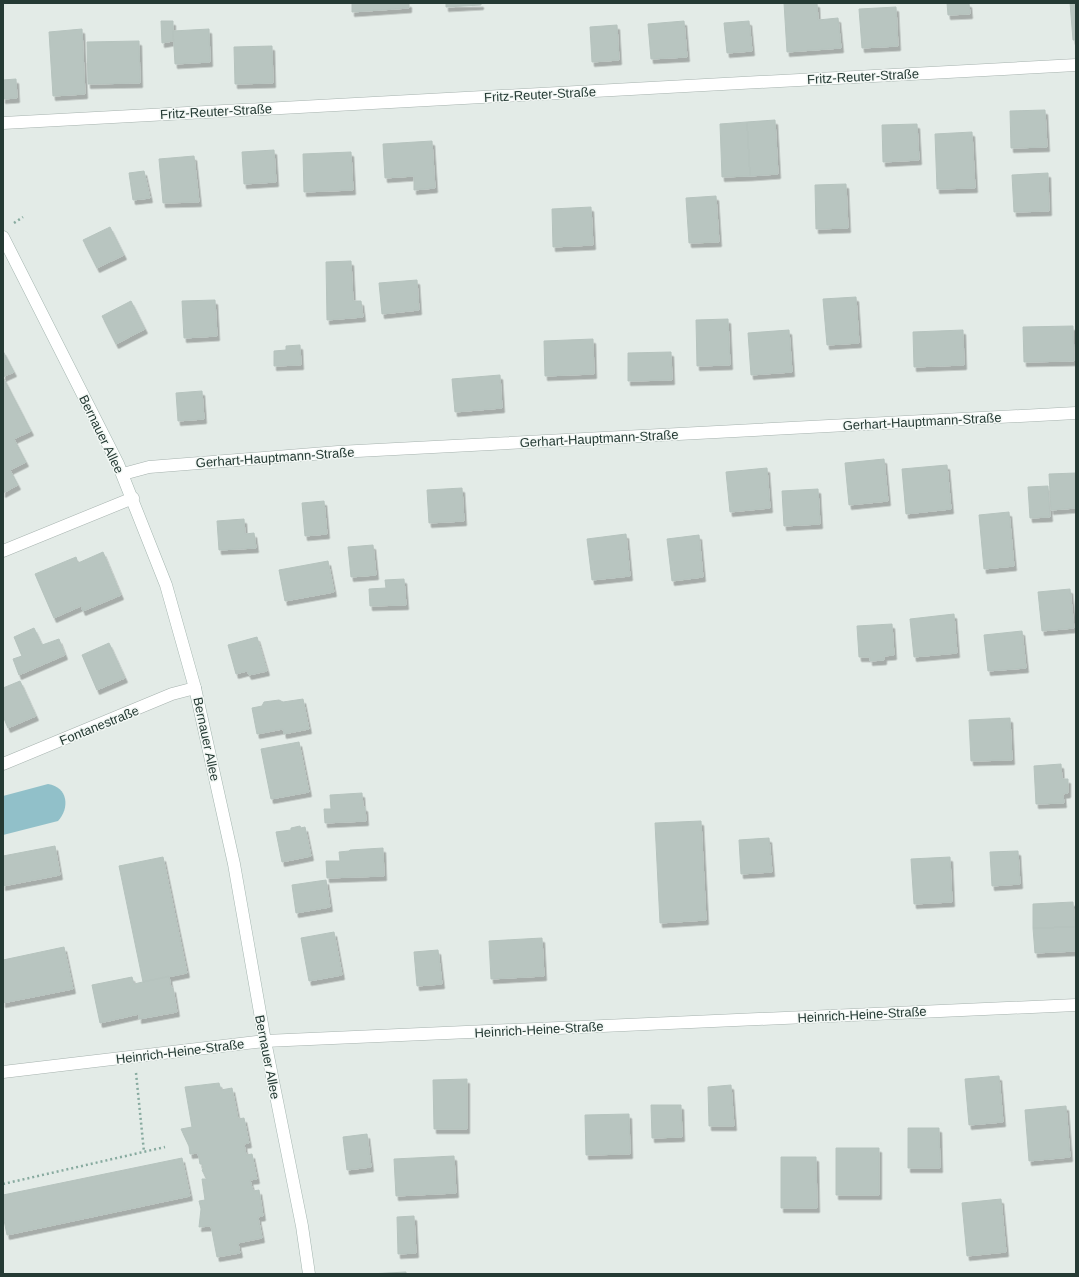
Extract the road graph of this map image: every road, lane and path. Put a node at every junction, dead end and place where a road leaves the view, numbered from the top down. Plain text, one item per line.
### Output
1 (1076, 65) edge
2 (3, 123) edge
3 (24, 217) dead end
4 (14, 223) dead end
5 (3, 237) edge
6 (1076, 413) edge
7 (122, 474) junction
8 (132, 498) junction
9 (3, 551) edge
10 (195, 688) junction
11 (3, 764) edge
12 (1076, 1005) edge
13 (265, 1041) junction
14 (135, 1056) junction
15 (3, 1072) edge
16 (166, 1147) dead end
17 (144, 1152) junction
18 (3, 1184) edge
19 (309, 1274) edge

1 - 2 street, Fritz-Reuter-Straße
3 - 4 path
5 - 7 street, Bernauer Allee
6 - 7 street, Gerhart-Hauptmann-Straße
7 - 8 street, Bernauer Allee
8 - 9 street
8 - 10 street, Bernauer Allee
10 - 11 street, Fontanestraße
10 - 13 street, Bernauer Allee
12 - 13 street, Heinrich-Heine-Straße
13 - 14 street, Heinrich-Heine-Straße
13 - 19 street, Bernauer Allee
14 - 15 street, Heinrich-Heine-Straße
14 - 17 path
16 - 17 path
17 - 18 path

